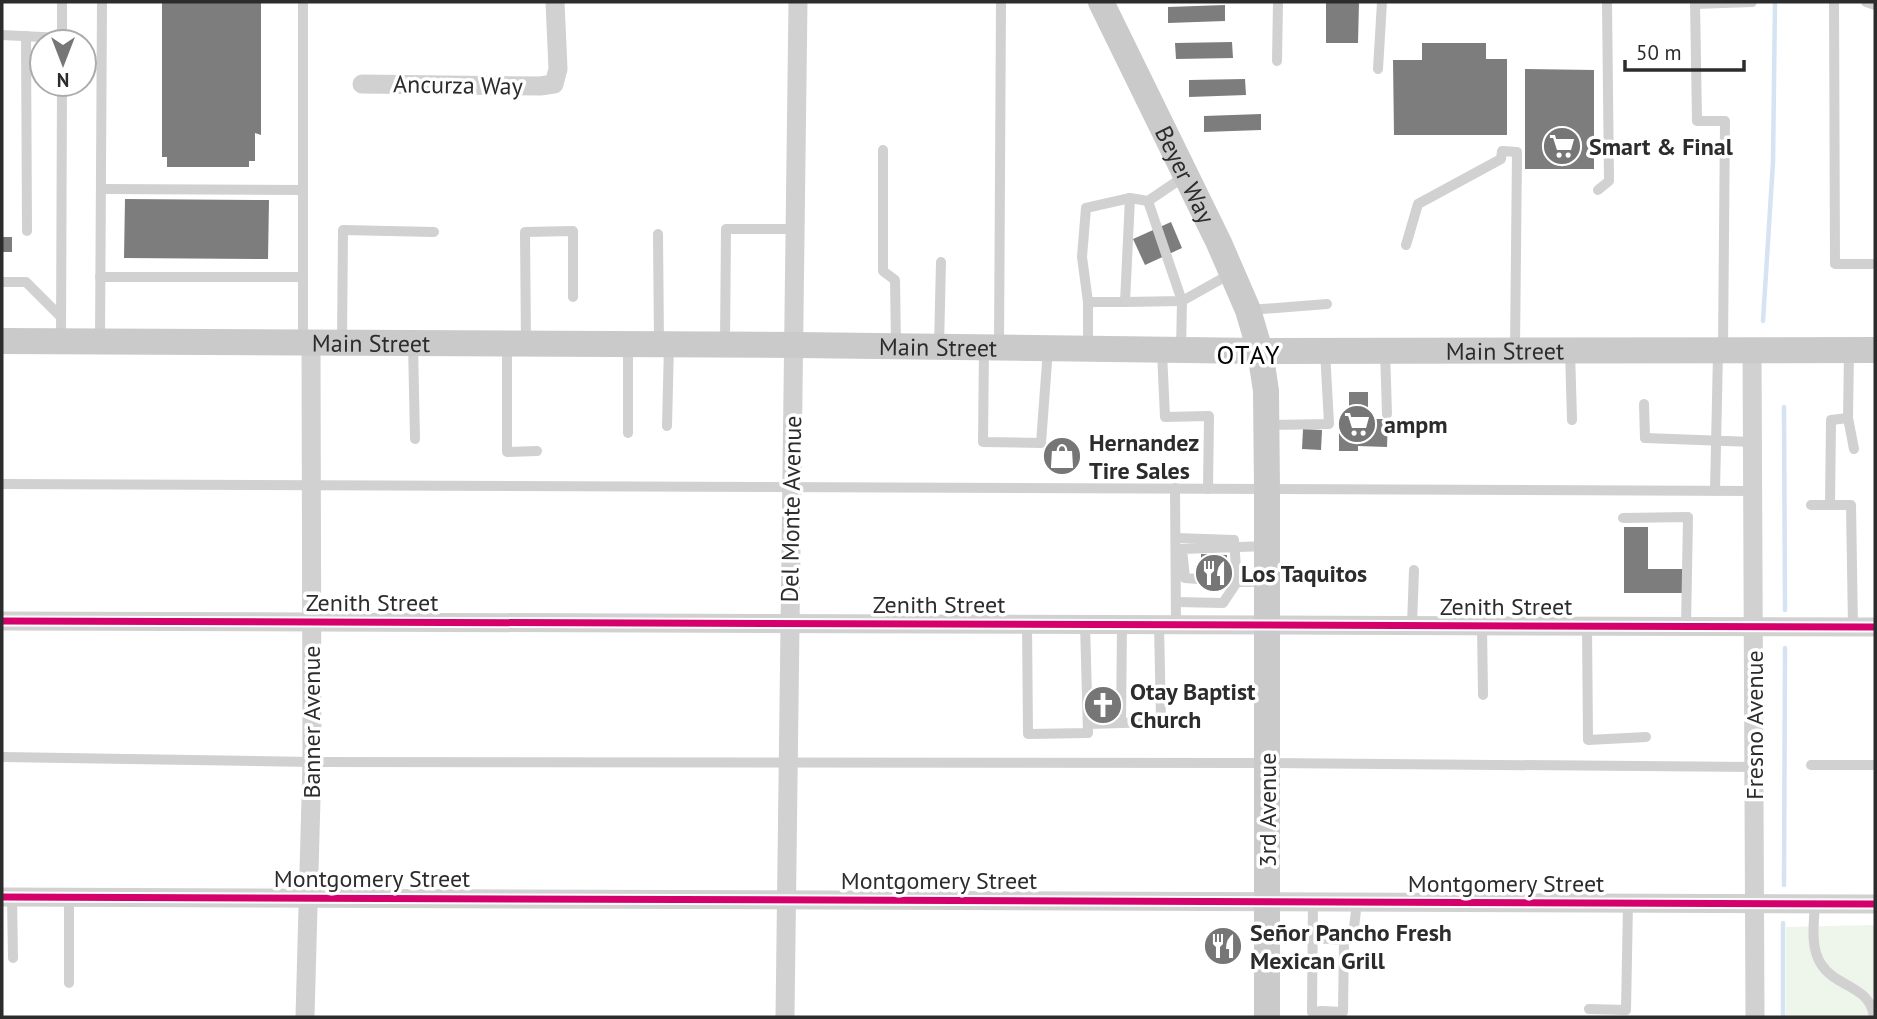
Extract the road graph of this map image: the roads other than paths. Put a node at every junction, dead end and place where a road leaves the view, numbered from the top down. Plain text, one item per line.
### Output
1 (62, 2) edge
2 (102, 2) edge
3 (303, 2) edge
4 (555, 2) edge
5 (798, 2) edge
6 (1001, 2) edge
7 (1101, 2) edge
8 (1278, 2) edge
9 (1382, 2) edge
10 (1607, 2) edge
11 (1752, 2) edge
12 (1834, 2) edge
13 (1866, 2) edge
14 (1695, 3) edge
15 (1875, 5) edge
16 (62, 28) edge
17 (2, 35) edge
18 (26, 36) joint
19 (1277, 61) dead end
20 (1378, 69) dead end
21 (362, 84) dead end
22 (62, 98) edge
23 (883, 150) dead end
24 (1186, 176) junction
25 (101, 189) junction
26 (303, 190) junction
27 (1598, 191) dead end
28 (1130, 198) junction
29 (1148, 201) junction
30 (796, 229) junction
31 (27, 231) dead end
32 (434, 232) dead end
33 (658, 234) dead end
34 (1406, 245) dead end
35 (941, 262) dead end
36 (1875, 264) edge
37 (1232, 273) junction
38 (100, 277) junction
39 (303, 277) junction
40 (2, 282) edge
41 (573, 297) dead end
42 (1182, 301) junction
43 (1088, 302) junction
44 (1125, 302) junction
45 (1327, 304) dead end
46 (1248, 310) junction
47 (61, 329) junction
48 (2, 341) edge
49 (100, 341) junction
50 (307, 342) junction
51 (342, 342) junction
52 (412, 343) junction
53 (517, 343) junction
54 (628, 344) junction
55 (664, 344) junction
56 (725, 344) junction
57 (796, 345) junction
58 (896, 346) junction
59 (939, 346) junction
60 (991, 347) junction
61 (1048, 348) junction
62 (1087, 349) junction
63 (1720, 349) junction
64 (1752, 349) junction
65 (1172, 350) junction
66 (1515, 350) junction
67 (1570, 350) junction
68 (1862, 350) edge
69 (1261, 351) junction
70 (1325, 351) junction
71 (1385, 351) junction
72 (1644, 404) dead end
73 (1387, 414) dead end
74 (1848, 418) junction
75 (1572, 420) dead end
76 (1266, 425) junction
77 (667, 426) dead end
78 (628, 433) dead end
79 (415, 439) dead end
80 (1716, 442) junction
81 (1754, 442) junction
82 (1854, 449) dead end
83 (537, 451) dead end
84 (2, 484) edge
85 (313, 486) junction
86 (1175, 488) junction
87 (791, 489) junction
88 (1208, 489) junction
89 (1267, 489) junction
90 (1715, 491) junction
91 (1755, 491) junction
92 (1811, 505) dead end
93 (1830, 505) junction
94 (1623, 518) dead end
95 (1175, 538) junction
96 (1267, 546) junction
97 (1234, 547) junction
98 (1414, 570) dead end
99 (1237, 582) junction
100 (1267, 582) junction
101 (1176, 602) junction
102 (311, 620) junction
103 (2, 621) edge
104 (789, 623) junction
105 (1027, 624) junction
106 (1086, 624) junction
107 (1122, 624) junction
108 (1168, 624) junction
109 (1267, 625) junction
110 (1412, 625) junction
111 (1482, 625) junction
112 (1587, 626) junction
113 (1686, 626) junction
114 (1755, 627) junction
115 (1853, 627) junction
116 (1875, 627) edge
117 (1483, 695) dead end
118 (1121, 723) junction
119 (1088, 724) junction
120 (1646, 737) dead end
121 (2, 757) edge
122 (788, 761) junction
123 (312, 762) junction
124 (1267, 763) junction
125 (1811, 765) dead end
126 (1875, 765) edge
127 (1754, 767) junction
128 (7, 897) edge
129 (69, 898) junction
130 (310, 898) junction
131 (788, 898) junction
132 (1267, 901) junction
133 (1313, 902) junction
134 (1357, 902) junction
135 (1628, 903) junction
136 (1754, 903) junction
137 (1815, 903) junction
138 (1875, 904) edge
139 (1312, 938) junction
140 (1344, 940) junction
141 (13, 958) dead end
142 (69, 983) dead end
143 (1589, 1009) dead end
144 (1322, 1014) edge
145 (304, 1017) edge
146 (785, 1017) edge
147 (1267, 1017) edge
148 (1755, 1017) edge
149 (1874, 1017) edge

1 - 16 lane
2 - 25 lane
3 - 26 lane
4 - 21 street, Ancurza Way
5 - 30 street, Del Monte Avenue
6 - 60 lane
7 - 24 main road, Beyer Way
8 - 19 lane
9 - 20 lane
10 - 27 lane
11 - 14 lane
12 - 36 lane
13 - 15 lane
14 - 63 lane
17 - 18 lane
18 - 31 lane
22 - 47 lane
23 - 58 lane
24 - 29 lane
24 - 37 main road, Beyer Way
25 - 26 lane
25 - 38 lane
26 - 39 lane
28 - 29 lane
28 - 43 lane
28 - 44 lane
29 - 42 lane
30 - 56 lane
30 - 57 street, Del Monte Avenue
32 - 51 lane
33 - 55 lane
34 - 66 lane
35 - 59 lane
37 - 42 lane
37 - 46 main road, Beyer Way
38 - 39 lane
38 - 49 lane
39 - 50 lane
40 - 47 lane
41 - 53 lane
42 - 44 lane
42 - 65 lane
43 - 44 lane
43 - 62 lane
45 - 46 lane
46 - 69 main road, Beyer Way
47 - 48 main road, Main Street
47 - 49 main road, Main Street
49 - 50 main road, Main Street
50 - 51 main road, Main Street
50 - 85 street, Banner Avenue
51 - 52 main road, Main Street
52 - 53 main road, Main Street
52 - 79 lane
53 - 54 main road, Main Street
53 - 83 lane
54 - 55 main road, Main Street
54 - 78 lane
55 - 56 main road, Main Street
55 - 77 lane
56 - 57 main road, Main Street
57 - 58 main road, Main Street
57 - 87 street, Del Monte Avenue
58 - 59 main road, Main Street
59 - 60 main road, Main Street
60 - 61 main road, Main Street
60 - 61 lane
61 - 62 main road, Main Street
62 - 65 main road, Main Street
63 - 64 main road, Main Street
63 - 67 main road, Main Street
63 - 80 lane
64 - 68 main road, Main Street
64 - 81 street, Fresno Avenue
65 - 69 main road, Main Street
65 - 88 lane
66 - 67 main road, Main Street
66 - 71 main road, Main Street
67 - 75 lane
68 - 74 lane
69 - 70 main road, Main Street
69 - 76 main road, 3rd Avenue
70 - 71 main road, Main Street
70 - 76 lane
71 - 73 lane
72 - 80 lane
74 - 82 lane
74 - 93 lane
76 - 89 main road, 3rd Avenue
80 - 81 lane
80 - 90 lane
81 - 91 street, Fresno Avenue
84 - 85 lane
85 - 87 lane
85 - 102 street, Banner Avenue
86 - 87 lane
86 - 88 lane
86 - 95 lane
87 - 104 street, Del Monte Avenue
88 - 89 lane
89 - 90 lane
89 - 96 main road, 3rd Avenue
90 - 91 lane
91 - 114 street, Fresno Avenue
92 - 93 lane
93 - 115 lane
94 - 113 lane
95 - 97 lane
95 - 101 lane
96 - 97 lane
96 - 100 main road, 3rd Avenue
97 - 99 lane
97 - 99 lane
98 - 110 lane
99 - 100 lane
99 - 101 lane
100 - 109 main road, 3rd Avenue
101 - 108 lane
102 - 103 street, Zenith Street
102 - 104 street, Zenith Street
102 - 123 street, Banner Avenue
104 - 105 street, Zenith Street
104 - 122 street, Del Monte Avenue
105 - 106 street, Zenith Street
105 - 119 lane
106 - 107 street, Zenith Street
106 - 119 lane
107 - 108 street, Zenith Street
107 - 118 lane
108 - 109 street, Zenith Street
108 - 118 lane
109 - 110 street, Zenith Street
109 - 124 main road, 3rd Avenue
110 - 111 street, Zenith Street
111 - 112 street, Zenith Street
111 - 117 lane
112 - 113 street, Zenith Street
112 - 120 lane
113 - 114 street, Zenith Street
114 - 115 street, Zenith Street
114 - 127 street, Fresno Avenue
115 - 116 street, Zenith Street
118 - 119 lane
121 - 123 lane
122 - 123 lane
122 - 124 lane
122 - 131 street, Del Monte Avenue
123 - 130 street, Banner Avenue
124 - 127 lane
124 - 132 main road, 3rd Avenue
125 - 126 lane
127 - 136 street, Fresno Avenue
128 - 129 street, Montgomery Street
128 - 141 lane
129 - 130 street, Montgomery Street
129 - 142 lane
130 - 131 street, Montgomery Street
130 - 145 street, Banner Avenue
131 - 132 street, Montgomery Street
131 - 146 street, Del Monte Avenue
132 - 133 street, Montgomery Street
132 - 147 main road, 3rd Avenue
133 - 134 street, Montgomery Street
133 - 139 lane
134 - 135 street, Montgomery Street
134 - 140 lane
135 - 136 street, Montgomery Street
135 - 143 lane
136 - 137 street, Montgomery Street
136 - 148 street, Fresno Avenue
137 - 138 street, Montgomery Street
137 - 149 lane
139 - 140 lane
139 - 144 lane
140 - 144 lane

